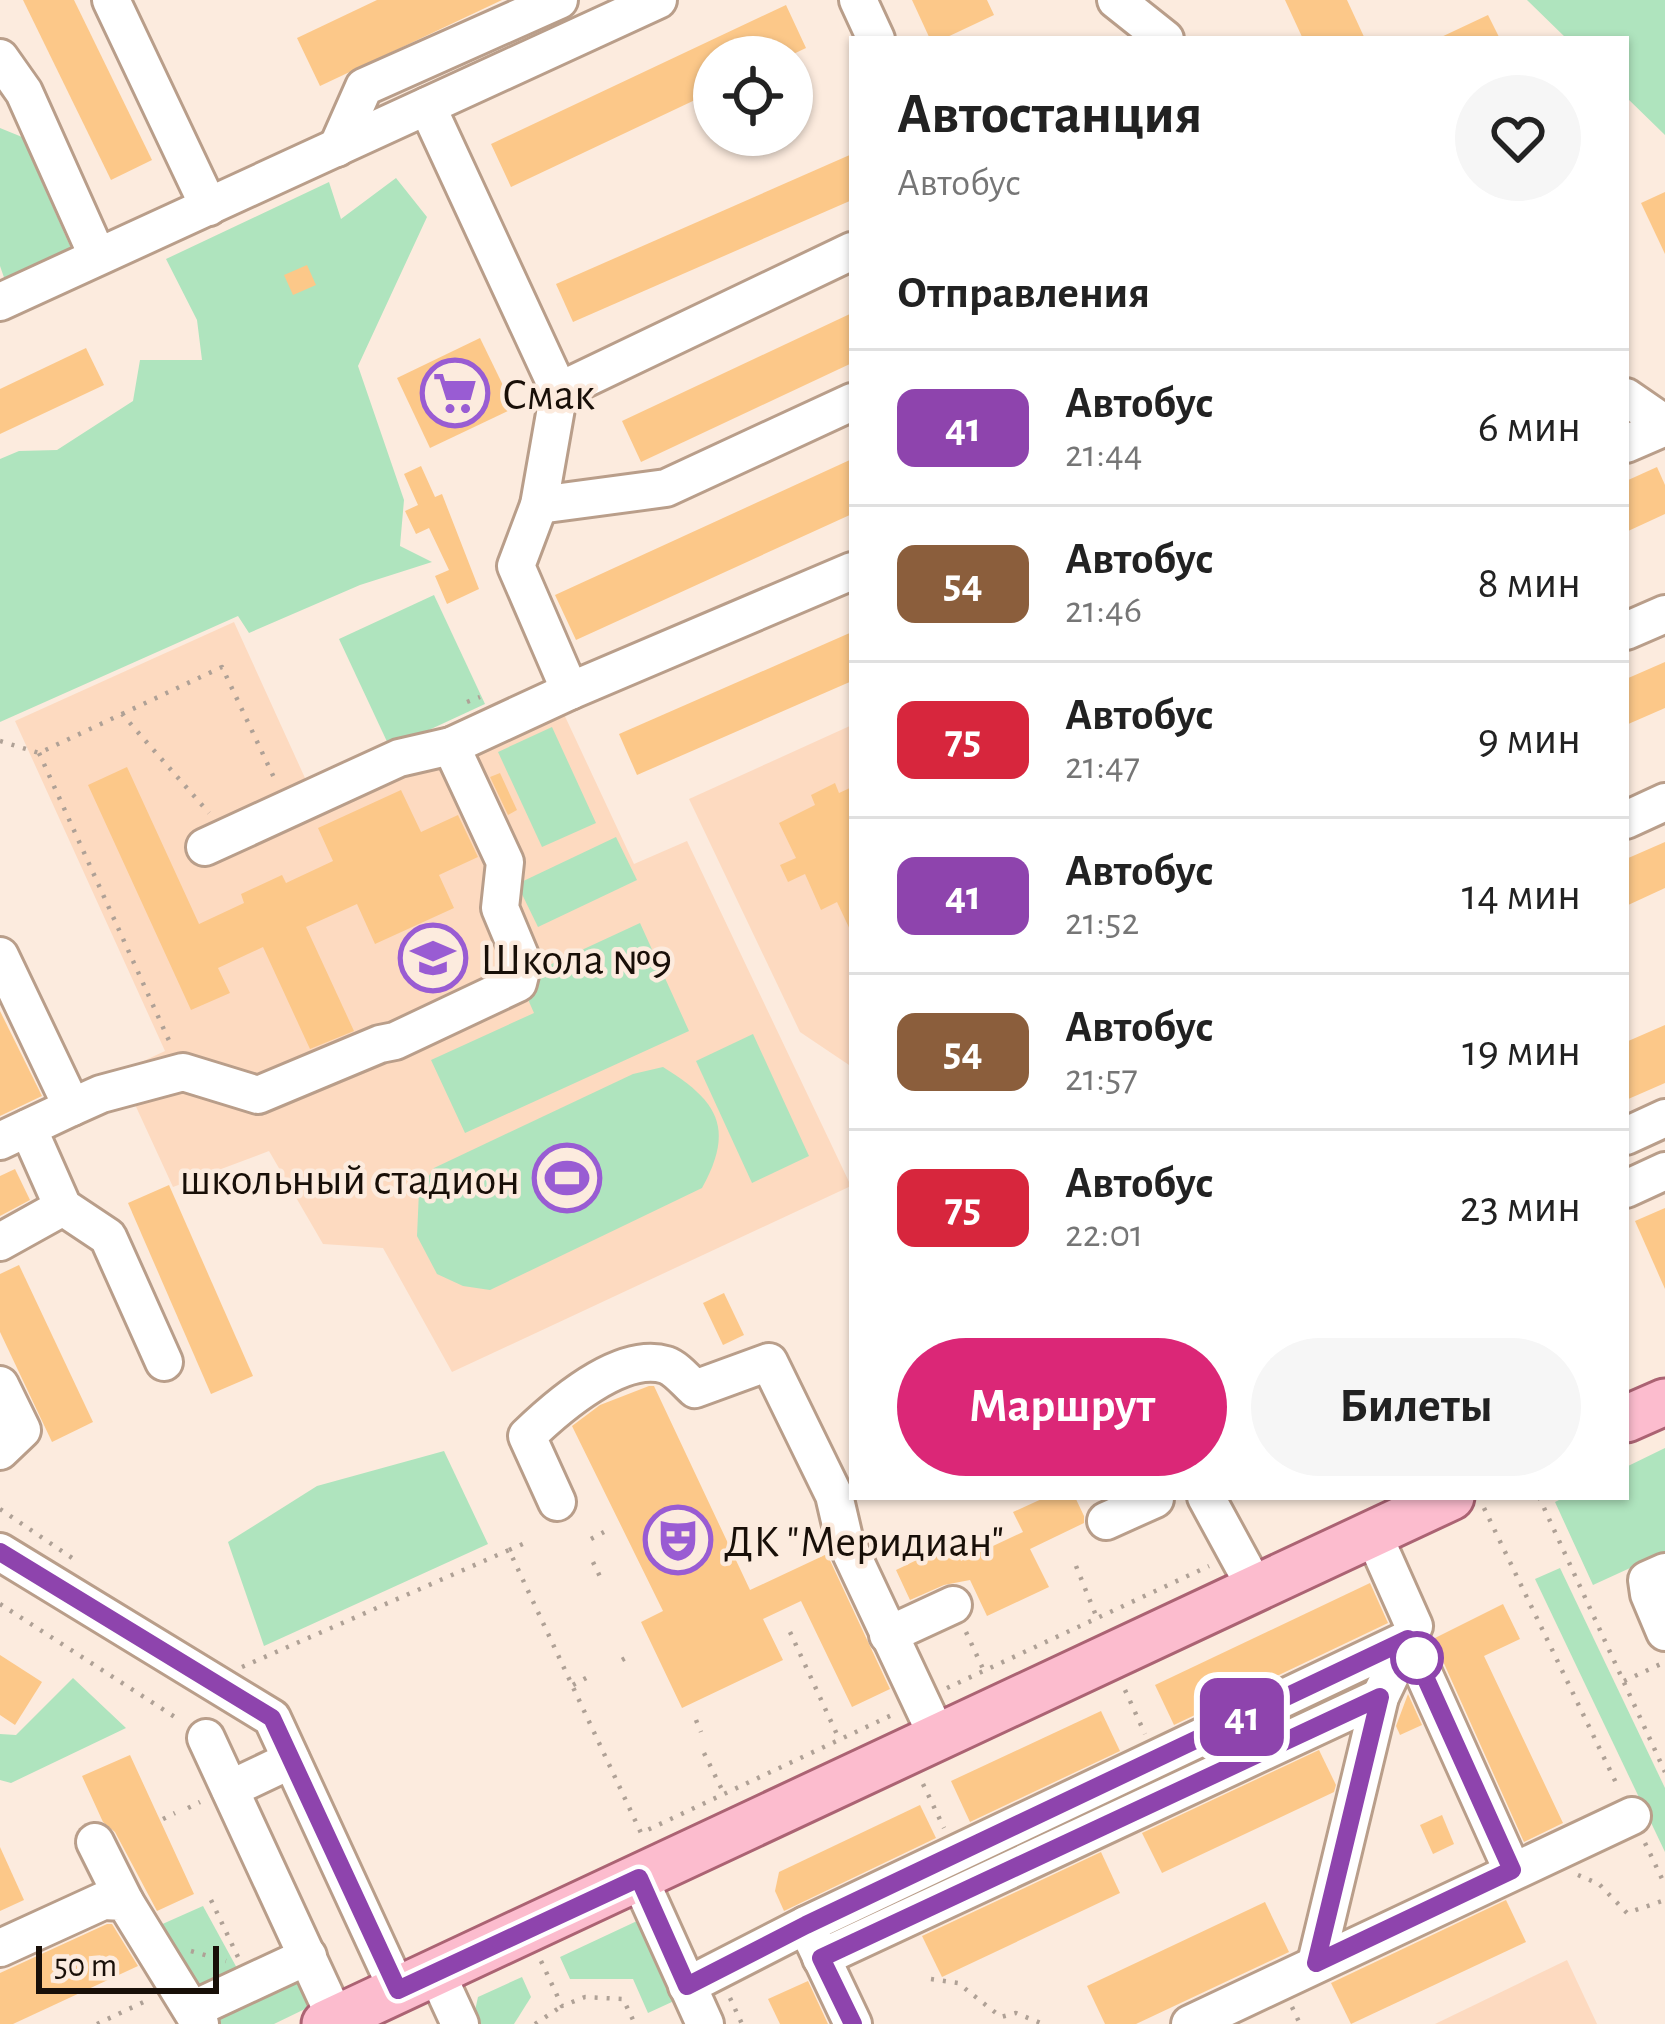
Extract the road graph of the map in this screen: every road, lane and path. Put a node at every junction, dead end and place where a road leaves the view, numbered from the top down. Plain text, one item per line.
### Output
1 (111, 0) edge
2 (559, 0) edge
3 (658, 0) edge
4 (858, 0) edge
5 (1116, 0) edge
6 (875, 36) edge
7 (1162, 36) edge
8 (0, 58) edge
9 (427, 106) junction
10 (337, 148) junction
11 (209, 207) junction
12 (849, 252) edge
13 (97, 255) junction
14 (0, 302) edge
15 (559, 391) junction
16 (1629, 399) edge
17 (849, 403) edge
18 (1665, 426) edge
19 (1629, 443) edge
20 (539, 505) junction
21 (849, 573) edge
22 (1665, 614) edge
23 (1629, 630) edge
24 (569, 691) junction
25 (122, 714) junction
26 (0, 741) edge
27 (451, 746) junction
28 (39, 753) junction
29 (1665, 802) edge
30 (289, 809) junction
31 (1629, 819) edge
32 (208, 831) joint
33 (0, 956) edge
34 (183, 1072) junction
35 (72, 1107) junction
36 (1665, 1118) edge
37 (14, 1134) edge
38 (1629, 1135) edge
39 (1665, 1171) edge
40 (1629, 1188) edge
41 (63, 1208) junction
42 (0, 1243) edge
43 (164, 1363) dead end
44 (0, 1385) edge
45 (1665, 1402) edge
46 (1629, 1418) edge
47 (0, 1451) edge
48 (1152, 1500) edge
49 (1214, 1500) edge
50 (1450, 1500) edge
51 (1456, 1500) edge
52 (1540, 1500) edge
53 (557, 1502) dead end
54 (1106, 1521) dead end
55 (604, 1532) dead end
56 (1373, 1534) junction
57 (590, 1539) dead end
58 (525, 1544) dead end
59 (509, 1550) junction
60 (0, 1552) edge
61 (593, 1562) dead end
62 (1076, 1566) dead end
63 (1245, 1570) junction
64 (1665, 1572) edge
65 (603, 1582) dead end
66 (0, 1604) edge
67 (953, 1605) joint
68 (1096, 1618) junction
69 (1665, 1631) edge
70 (790, 1632) dead end
71 (888, 1635) junction
72 (1408, 1639) junction
73 (631, 1655) dead end
74 (622, 1660) dead end
75 (1665, 1662) edge
76 (238, 1669) dead end
77 (984, 1671) junction
78 (588, 1677) dead end
79 (1624, 1681) junction
80 (573, 1684) junction
81 (1122, 1685) dead end
82 (1380, 1697) junction
83 (696, 1720) dead end
84 (701, 1732) dead end
85 (206, 1738) joint
86 (926, 1739) junction
87 (840, 1741) junction
88 (704, 1753) dead end
89 (1156, 1758) junction
90 (291, 1760) junction
91 (1665, 1772) edge
92 (218, 1794) junction
93 (724, 1796) junction
94 (188, 1808) dead end
95 (175, 1813) dead end
96 (1632, 1816) junction
97 (163, 1819) dead end
98 (95, 1842) dead end
99 (956, 1854) junction
100 (1525, 1865) junction
101 (639, 1878) junction
102 (1665, 1885) edge
103 (212, 1900) dead end
104 (1665, 1900) edge
105 (124, 1902) junction
106 (146, 1938) junction
107 (814, 1941) junction
108 (0, 1948) edge
109 (308, 1956) junction
110 (541, 1961) dead end
111 (1316, 1963) junction
112 (931, 1979) dead end
113 (417, 1981) junction
114 (687, 1986) junction
115 (562, 2006) junction
116 (190, 2007) edge
117 (331, 2021) edge
118 (97, 2024) edge
119 (460, 2024) edge
120 (535, 2024) edge
121 (635, 2024) edge
122 (705, 2024) edge
123 (854, 2024) edge
124 (1043, 2024) edge
125 (1190, 2024) edge

1 - 11 street
2 - 10 street
3 - 9 street
4 - 6 street
5 - 7 street
8 - 13 street
9 - 10 street
9 - 15 street
10 - 11 street
11 - 13 street
12 - 15 street
13 - 14 street
15 - 20 street
16 - 18 street
17 - 20 street
18 - 19 street
20 - 24 street
21 - 24 street
22 - 23 street
24 - 27 street
25 - 28 path
25 - 30 path
25 - 32 path
26 - 28 path
27 - 30 street
27 - 34 street
28 - 34 path
29 - 31 street
30 - 32 street
33 - 35 street
34 - 35 street
35 - 37 street
36 - 38 street
37 - 41 street
39 - 40 street
41 - 42 street
41 - 43 street
44 - 47 street
45 - 46 main road
48 - 54 street
49 - 63 street
50 - 56 main road
51 - 96 path
52 - 79 path
53 - 71 street
55 - 57 path
56 - 63 main road
56 - 72 street
58 - 59 path
59 - 76 path
59 - 80 path
60 - 90 street
61 - 65 path
62 - 68 path
63 - 68 path
63 - 86 main road
64 - 69 street
66 - 85 path
67 - 71 street
67 - 77 path
68 - 77 path
70 - 87 path
71 - 86 street
72 - 82 street
72 - 89 street
72 - 100 street
73 - 74 path
75 - 79 path
77 - 86 path
78 - 80 path
79 - 91 path
80 - 93 path
81 - 89 path
82 - 107 street
82 - 111 street
83 - 84 path
85 - 92 street
86 - 87 path
86 - 99 path
86 - 101 main road
87 - 93 path
88 - 93 path
89 - 99 street
90 - 92 street
90 - 113 street
92 - 94 path
92 - 109 street
95 - 97 path
96 - 100 street
96 - 102 path
98 - 105 street
99 - 107 street
100 - 104 path
100 - 111 street
101 - 113 main road
101 - 114 street
103 - 106 path
105 - 106 street
105 - 108 street
106 - 116 street
107 - 114 street
107 - 123 street
109 - 116 street
109 - 117 street
110 - 115 path
111 - 125 street
112 - 124 path
113 - 117 main road
113 - 119 street
114 - 122 street
115 - 120 path
115 - 121 path
116 - 118 path

